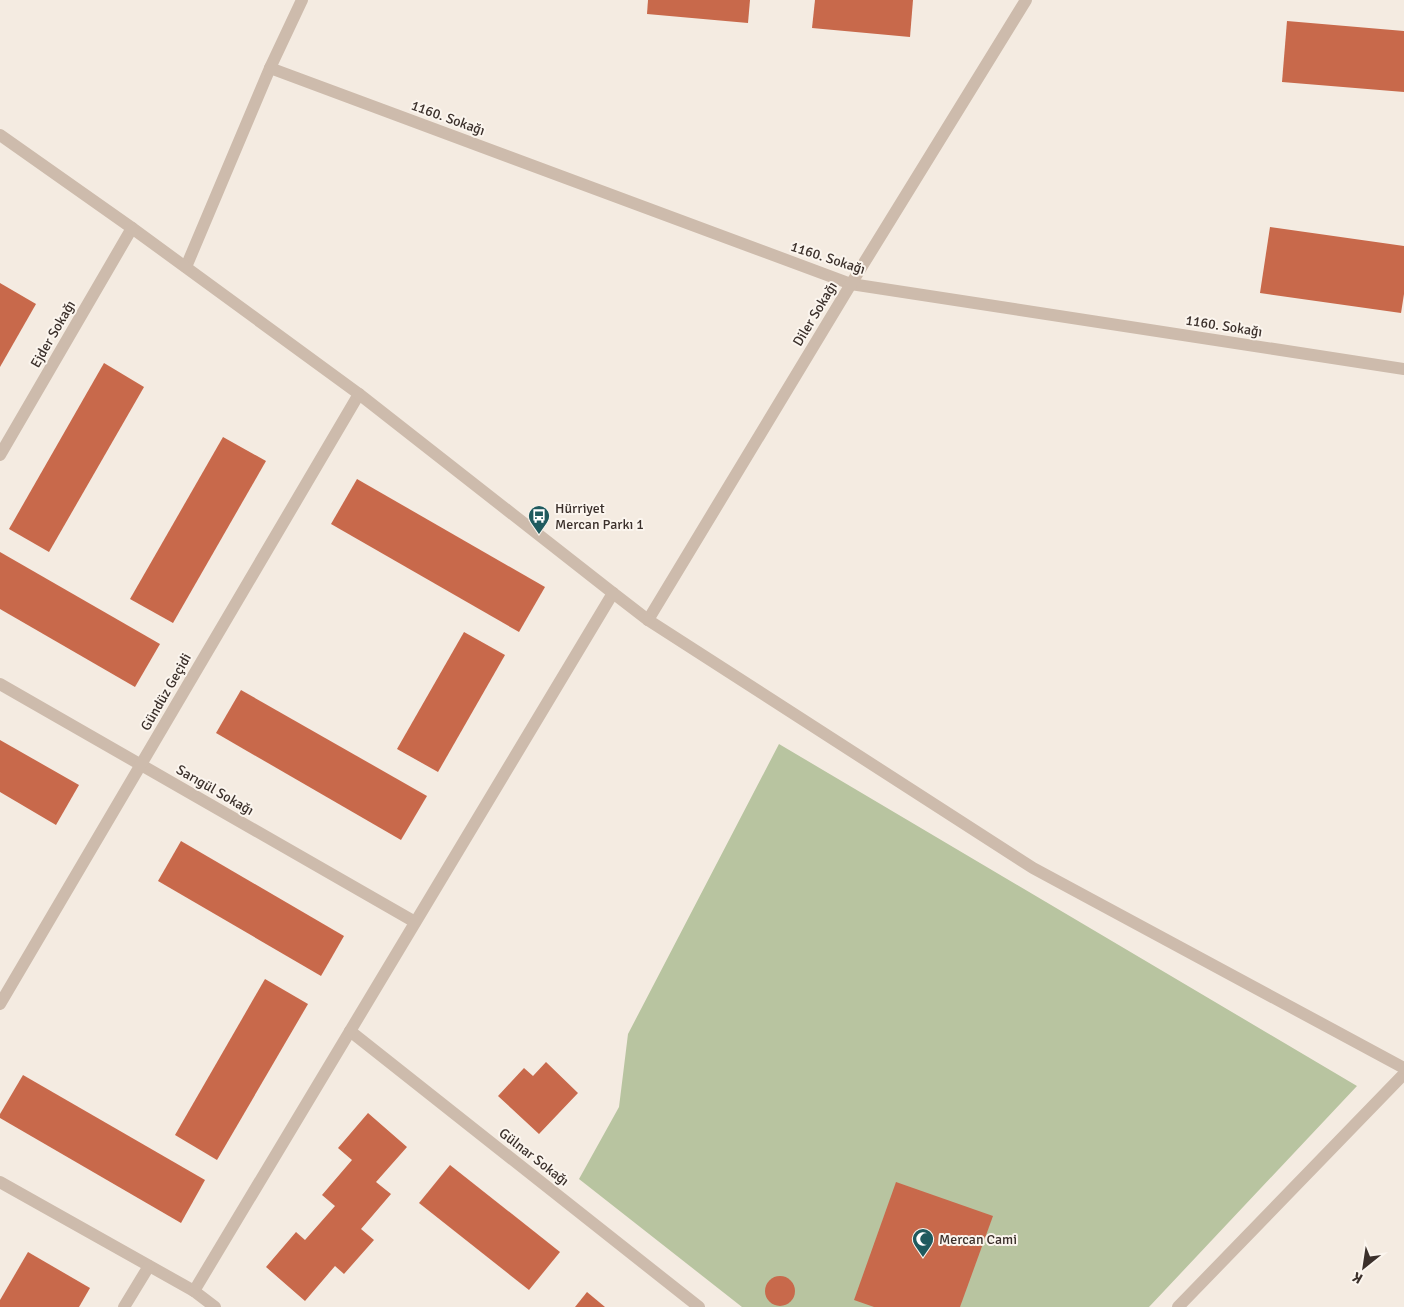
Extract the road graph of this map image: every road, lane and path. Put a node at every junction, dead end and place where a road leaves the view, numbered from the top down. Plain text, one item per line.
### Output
1 (302, 0) edge
2 (1026, 0) edge
3 (270, 68) junction
4 (0, 135) edge
5 (132, 228) junction
6 (186, 267) junction
7 (851, 284) junction
8 (1404, 369) edge
9 (359, 394) junction
10 (0, 454) edge
11 (613, 593) junction
12 (648, 620) junction
13 (0, 684) edge
14 (141, 764) junction
15 (415, 922) junction
16 (0, 1004) edge
17 (350, 1031) junction
18 (1404, 1068) edge
19 (1404, 1074) edge
20 (0, 1182) edge
21 (149, 1266) junction
22 (194, 1291) junction
23 (124, 1307) edge
24 (215, 1307) edge
25 (699, 1307) edge
26 (1178, 1307) edge

1 - 3 street
2 - 7 street, Diler Sokağı
3 - 6 street
3 - 7 street, 1160. Sokağı
4 - 5 street
5 - 6 street
5 - 10 street, Ejder Sokağı
6 - 9 street
7 - 8 street, 1160. Sokağı
7 - 12 street, Diler Sokağı
9 - 11 street
9 - 14 street, Gündüz Geçidi
11 - 12 street
11 - 15 street
12 - 18 street
13 - 14 street, Sarıgül Sokağı
14 - 15 street, Sarıgül Sokağı
14 - 16 street, Gündüz Geçidi
15 - 17 street
17 - 22 street
17 - 25 street, Gülnar Sokağı
19 - 26 street
20 - 21 street
21 - 22 street
21 - 23 street
22 - 24 street

